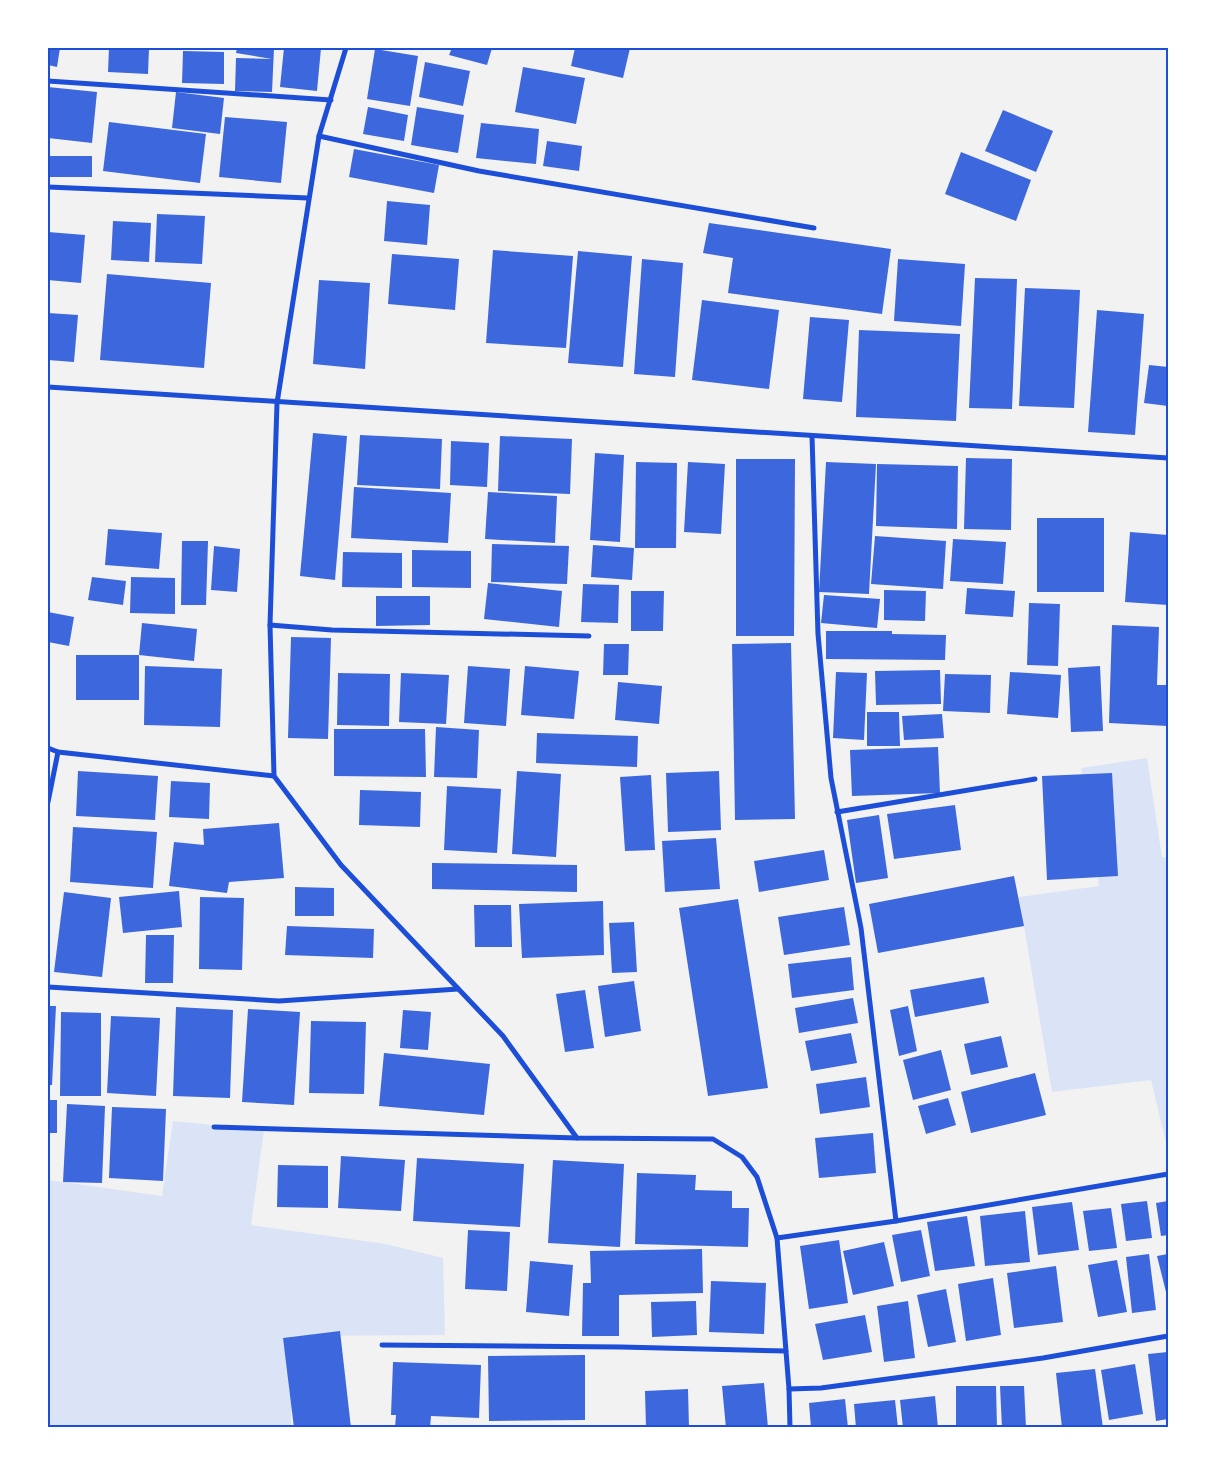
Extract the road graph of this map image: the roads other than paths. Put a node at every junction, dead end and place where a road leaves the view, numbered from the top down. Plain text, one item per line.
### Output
1 (346, 48) edge
2 (48, 80) edge
3 (331, 100) junction
4 (320, 136) junction
5 (48, 187) edge
6 (308, 198) junction
7 (814, 228) dead end
8 (48, 387) edge
9 (277, 403) junction
10 (812, 436) junction
11 (1168, 458) edge
12 (270, 625) junction
13 (589, 636) dead end
14 (48, 748) edge
15 (58, 752) junction
16 (274, 776) junction
17 (1036, 779) dead end
18 (48, 802) edge
19 (837, 812) junction
20 (48, 987) edge
21 (458, 989) junction
22 (214, 1127) dead end
23 (577, 1138) junction
24 (1168, 1174) edge
25 (896, 1221) junction
26 (777, 1238) junction
27 (1168, 1336) edge
28 (382, 1345) dead end
29 (786, 1350) junction
30 (789, 1390) junction
31 (790, 1428) edge

1 - 3 street
2 - 3 street
3 - 4 street
4 - 6 street
4 - 7 street
5 - 6 street
6 - 9 street
8 - 9 street
9 - 10 street
9 - 12 street
10 - 11 street
10 - 19 street
12 - 13 street
12 - 16 street
14 - 15 street
15 - 16 street
15 - 18 street
16 - 21 street
17 - 19 street
19 - 25 street
20 - 21 street
21 - 23 street
22 - 23 street
23 - 26 street
24 - 25 street
25 - 26 street
26 - 29 street
27 - 30 street
28 - 29 street
29 - 30 street
30 - 31 street

